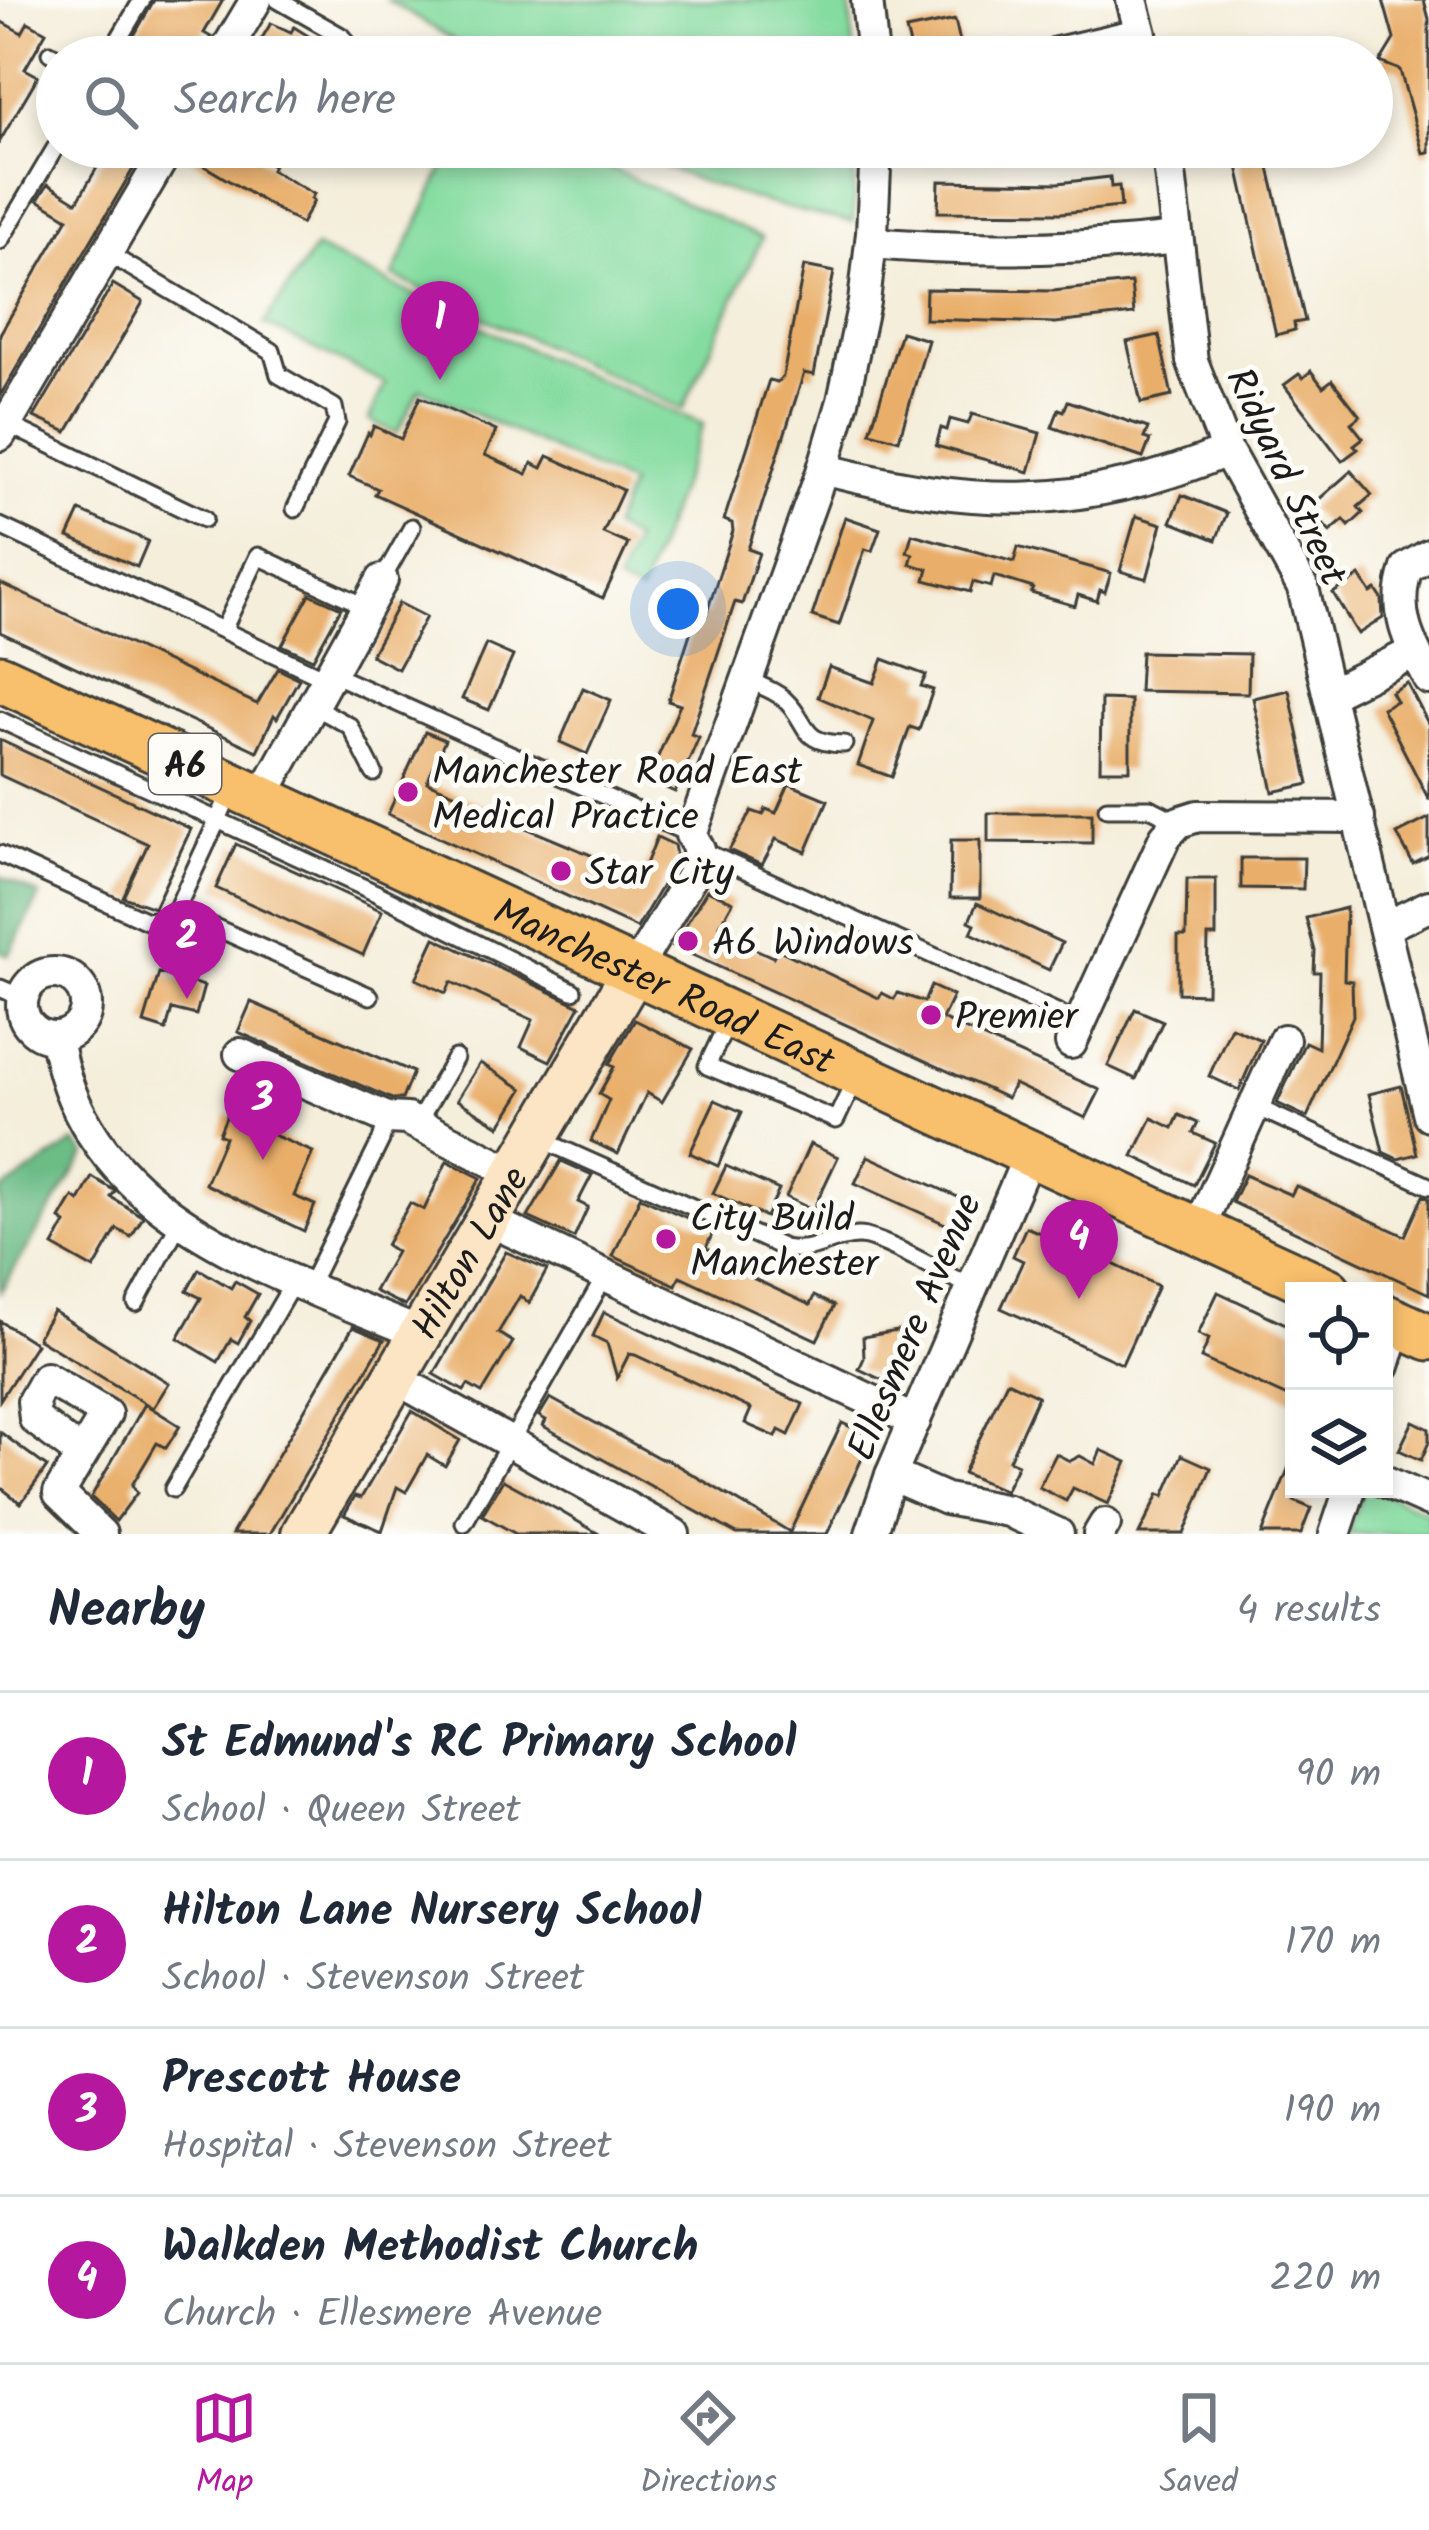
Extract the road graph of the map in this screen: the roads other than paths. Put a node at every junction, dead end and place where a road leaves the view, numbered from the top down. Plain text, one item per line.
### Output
1 (142, 0) edge
2 (256, 0) edge
3 (278, 0) edge
4 (867, 0) edge
5 (1136, 13) edge
6 (121, 36) edge
7 (235, 36) edge
8 (340, 36) edge
9 (871, 36) edge
10 (1079, 36) edge
11 (43, 168) edge
12 (157, 168) edge
13 (875, 168) edge
14 (1170, 168) edge
15 (1178, 238) junction
16 (0, 242) edge
17 (871, 243) junction
18 (107, 253) junction
19 (3, 430) edge
20 (1227, 452) junction
21 (823, 469) junction
22 (295, 509) dead end
23 (204, 519) dead end
24 (0, 526) edge
25 (412, 526) dead end
26 (1429, 556) edge
27 (374, 594) junction
28 (223, 630) junction
29 (1421, 665) edge
30 (0, 678) edge
31 (747, 680) junction
32 (323, 686) junction
33 (1329, 694) junction
34 (0, 720) edge
35 (844, 745) dead end
36 (374, 773) dead end
37 (237, 802) junction
38 (1107, 808) dead end
39 (1359, 817) junction
40 (1179, 823) junction
41 (695, 842) junction
42 (0, 854) edge
43 (1429, 906) edge
44 (176, 910) junction
45 (1385, 927) junction
46 (634, 971) junction
47 (573, 991) dead end
48 (11, 993) edge
49 (370, 996) dead end
50 (1071, 1026) joint
51 (56, 1037) junction
52 (1284, 1040) dead end
53 (240, 1054) dead end
54 (455, 1058) dead end
55 (1254, 1106) junction
56 (1429, 1114) edge
57 (402, 1121) junction
58 (1031, 1151) junction
59 (525, 1155) junction
60 (1429, 1186) edge
61 (488, 1220) junction
62 (179, 1223) junction
63 (1198, 1230) junction
64 (606, 1275) junction
65 (1309, 1282) edge
66 (301, 1285) junction
67 (971, 1287) junction
68 (136, 1303) dead end
69 (421, 1334) junction
70 (395, 1378) junction
71 (915, 1420) junction
72 (509, 1444) junction
73 (81, 1454) dead end
74 (891, 1475) junction
75 (1393, 1484) edge
76 (173, 1489) dead end
77 (1347, 1498) edge
78 (1429, 1501) edge
79 (464, 1523) dead end
80 (101, 1534) edge
81 (303, 1534) edge
82 (674, 1534) edge
83 (871, 1534) edge
84 (1058, 1534) edge
85 (1335, 1534) edge

1 - 6 lane
2 - 7 street
3 - 8 lane
4 - 9 street
5 - 10 lane
11 - 16 lane
12 - 18 street
13 - 17 street
14 - 15 street, Ridyard Street
15 - 17 street
15 - 20 street, Ridyard Street
17 - 21 street
18 - 19 street
18 - 22 lane
19 - 23 lane
20 - 21 street
20 - 33 street, Ridyard Street
21 - 31 street
24 - 28 lane
25 - 27 lane
26 - 29 street
27 - 28 lane
27 - 32 street
28 - 32 lane
29 - 33 street
30 - 37 main road, Manchester Road East / A6
31 - 35 lane
31 - 41 street
32 - 36 lane
32 - 37 street
32 - 41 lane
33 - 39 street, Ridyard Street
34 - 37 lane
37 - 44 lane
37 - 46 main road, Manchester Road East / A6
37 - 47 lane
38 - 40 lane
39 - 40 street
39 - 45 street, Ridyard Street
40 - 50 street
41 - 46 street
41 - 50 lane
42 - 44 lane
43 - 45 street
44 - 49 lane
45 - 56 street, Ridyard Street
46 - 58 main road, Manchester Road East / A6
46 - 59 street, Hilton Lane
48 - 51 street
48 - 51 street
51 - 62 street
52 - 55 street
53 - 57 street
54 - 57 lane
55 - 60 lane
55 - 63 street
57 - 59 street
57 - 66 lane
58 - 63 main road, Manchester Road East / A6
58 - 67 street, Ellesmere Avenue
59 - 61 street, Hilton Lane
59 - 67 lane
61 - 64 street
61 - 69 street, Hilton Lane
62 - 66 street
62 - 68 lane
63 - 65 main road, Manchester Road East / A6
64 - 71 street
64 - 72 lane
66 - 69 street
66 - 76 lane
67 - 71 street, Ellesmere Avenue
69 - 70 street, Hilton Lane
70 - 72 street
70 - 81 street, Hilton Lane
71 - 74 street, Ellesmere Avenue
72 - 79 lane
72 - 82 street
73 - 80 street
74 - 83 street, Ellesmere Avenue
74 - 84 street
75 - 78 street
77 - 85 street

